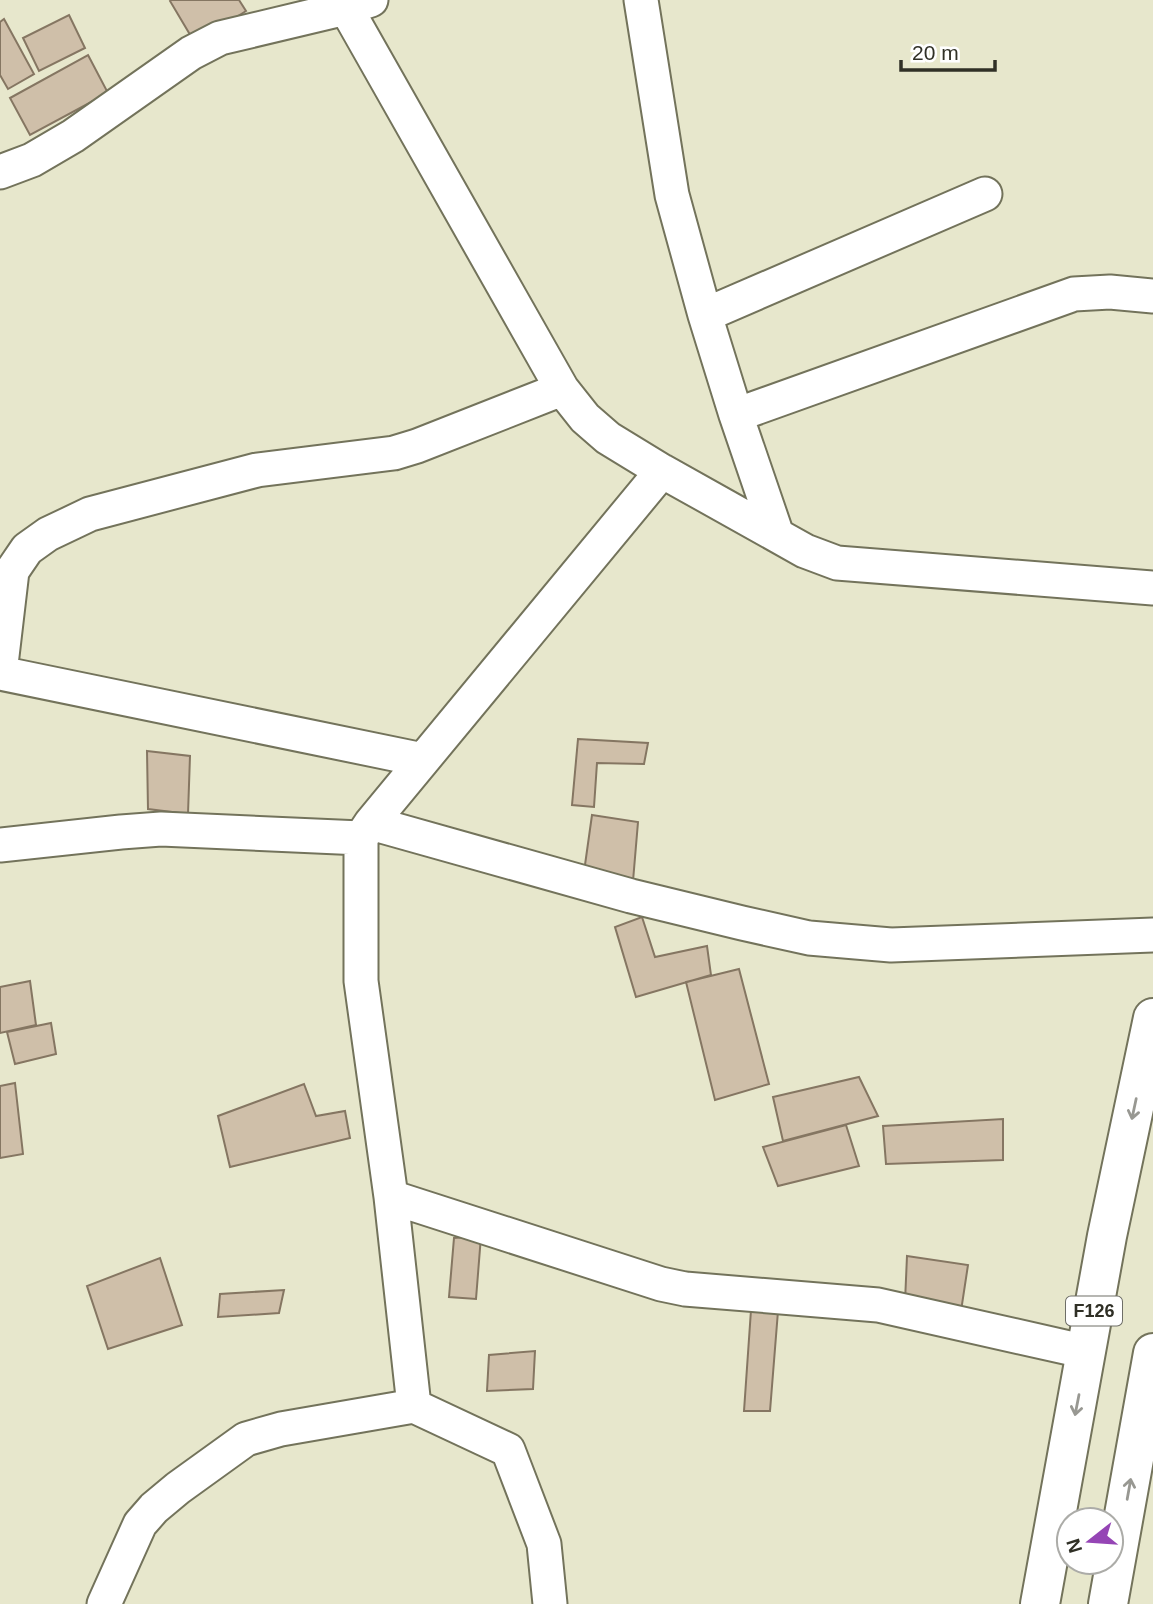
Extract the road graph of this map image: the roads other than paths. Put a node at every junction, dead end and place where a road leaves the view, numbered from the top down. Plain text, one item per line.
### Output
1 (641, 0) edge
2 (358, 4) edge
3 (0, 172) edge
4 (985, 194) dead end
5 (1153, 296) edge
6 (705, 315) junction
7 (562, 389) junction
8 (736, 415) junction
9 (662, 471) junction
10 (777, 536) junction
11 (1153, 588) edge
12 (0, 673) edge
13 (423, 760) junction
14 (366, 831) junction
15 (0, 845) edge
16 (1153, 935) edge
17 (1153, 1018) edge
18 (391, 1197) junction
19 (1087, 1352) junction
20 (1153, 1353) edge
21 (414, 1406) junction
22 (104, 1604) edge
23 (550, 1604) edge
24 (1040, 1604) edge
25 (1108, 1604) edge

1 - 6 street
2 - 3 street
2 - 7 street
4 - 6 street
5 - 8 street
6 - 8 street
7 - 9 street
7 - 12 street
8 - 10 street
9 - 10 street
9 - 13 street
10 - 11 street
12 - 13 street
13 - 14 street
14 - 15 street
14 - 16 street
14 - 18 street
17 -> 19 main road, F126
18 - 19 street
18 - 21 street
19 -> 24 main road, F126
25 -> 20 main road
21 - 22 street
21 - 23 street

